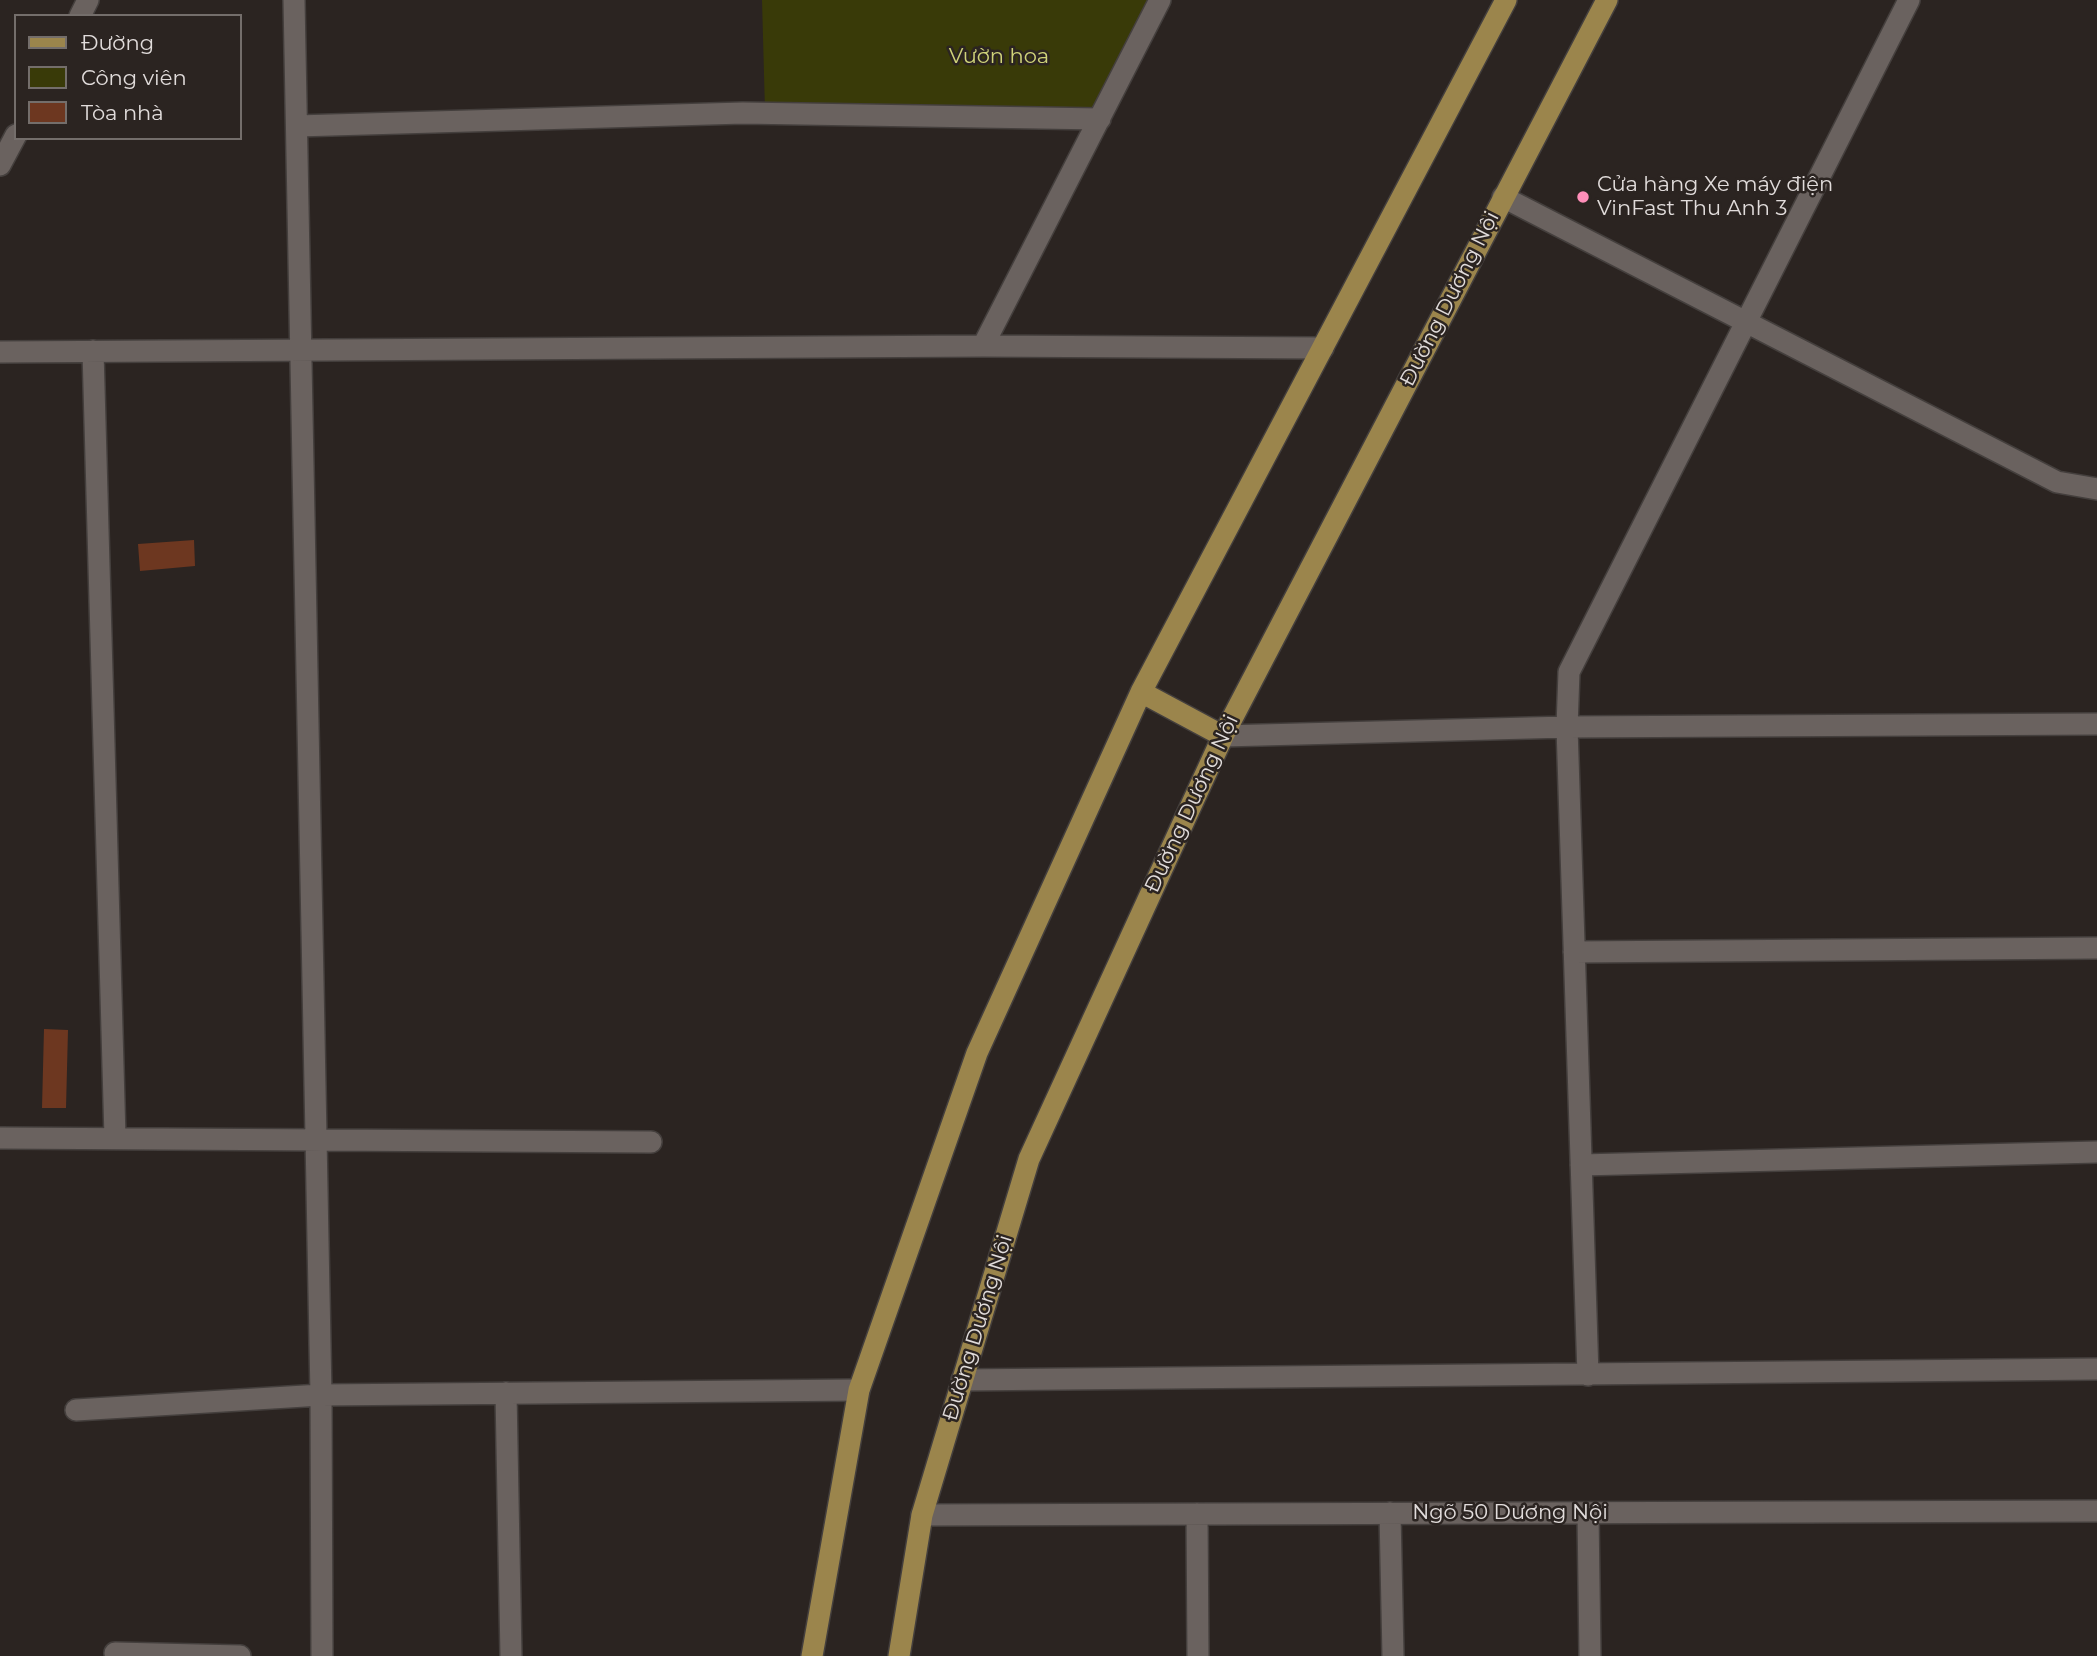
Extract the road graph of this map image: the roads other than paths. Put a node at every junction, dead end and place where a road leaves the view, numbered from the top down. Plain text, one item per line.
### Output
1 (294, 0) edge
2 (1160, 0) edge
3 (1506, 0) edge
4 (1607, 0) edge
5 (1909, 0) edge
6 (1100, 119) junction
7 (297, 127) junction
8 (14, 139) edge
9 (0, 164) edge
10 (1503, 197) junction
11 (1747, 322) junction
12 (983, 346) junction
13 (1323, 348) junction
14 (302, 350) junction
15 (93, 351) junction
16 (0, 352) edge
17 (2097, 489) edge
18 (1141, 692) junction
19 (2097, 724) edge
20 (1566, 727) junction
21 (1223, 736) junction
22 (2097, 948) edge
23 (1574, 953) junction
24 (0, 1138) edge
25 (116, 1138) junction
26 (316, 1140) junction
27 (651, 1142) dead end
28 (2097, 1152) edge
29 (1581, 1165) junction
30 (2097, 1369) edge
31 (1588, 1374) junction
32 (962, 1380) junction
33 (859, 1390) junction
34 (506, 1393) junction
35 (321, 1395) junction
36 (76, 1410) dead end
37 (2097, 1511) edge
38 (1390, 1513) junction
39 (1588, 1513) junction
40 (1197, 1514) junction
41 (922, 1515) junction
42 (115, 1653) dead end
43 (240, 1656) edge
44 (322, 1656) edge
45 (511, 1656) edge
46 (812, 1656) edge
47 (899, 1656) edge
48 (1198, 1656) edge
49 (1392, 1656) edge
50 (1590, 1656) edge

1 - 7 street
2 - 6 street
3 - 13 main road
4 - 10 main road, Đường Dương Nội
5 - 11 street
6 - 7 street
6 - 12 street
7 - 14 street
8 - 9 street
10 - 11 street
10 - 21 main road, Đường Dương Nội
11 - 17 street
11 - 20 street
12 - 13 street
12 - 14 street
13 - 18 main road
14 - 15 street
14 - 26 street
15 - 16 street
15 - 25 street
18 - 21 main road
18 - 33 main road
19 - 20 street
20 - 21 street
20 - 23 street
21 - 32 main road, Đường Dương Nội
22 - 23 street
23 - 29 street
24 - 25 street
25 - 26 street
26 - 27 street
26 - 35 street
28 - 29 street
29 - 31 street
30 - 31 street
31 - 32 street
32 - 41 main road, Đường Dương Nội
33 - 34 street
33 - 46 main road
34 - 35 street
34 - 45 street
35 - 36 street
35 - 44 street
37 - 39 street, Ngõ 50 Dương Nội
38 - 39 street, Ngõ 50 Dương Nội
38 - 40 street, Ngõ 50 Dương Nội
38 - 49 street
39 - 50 street
40 - 41 street, Ngõ 50 Dương Nội
40 - 48 street
41 - 47 main road, Đường Dương Nội
42 - 43 street

